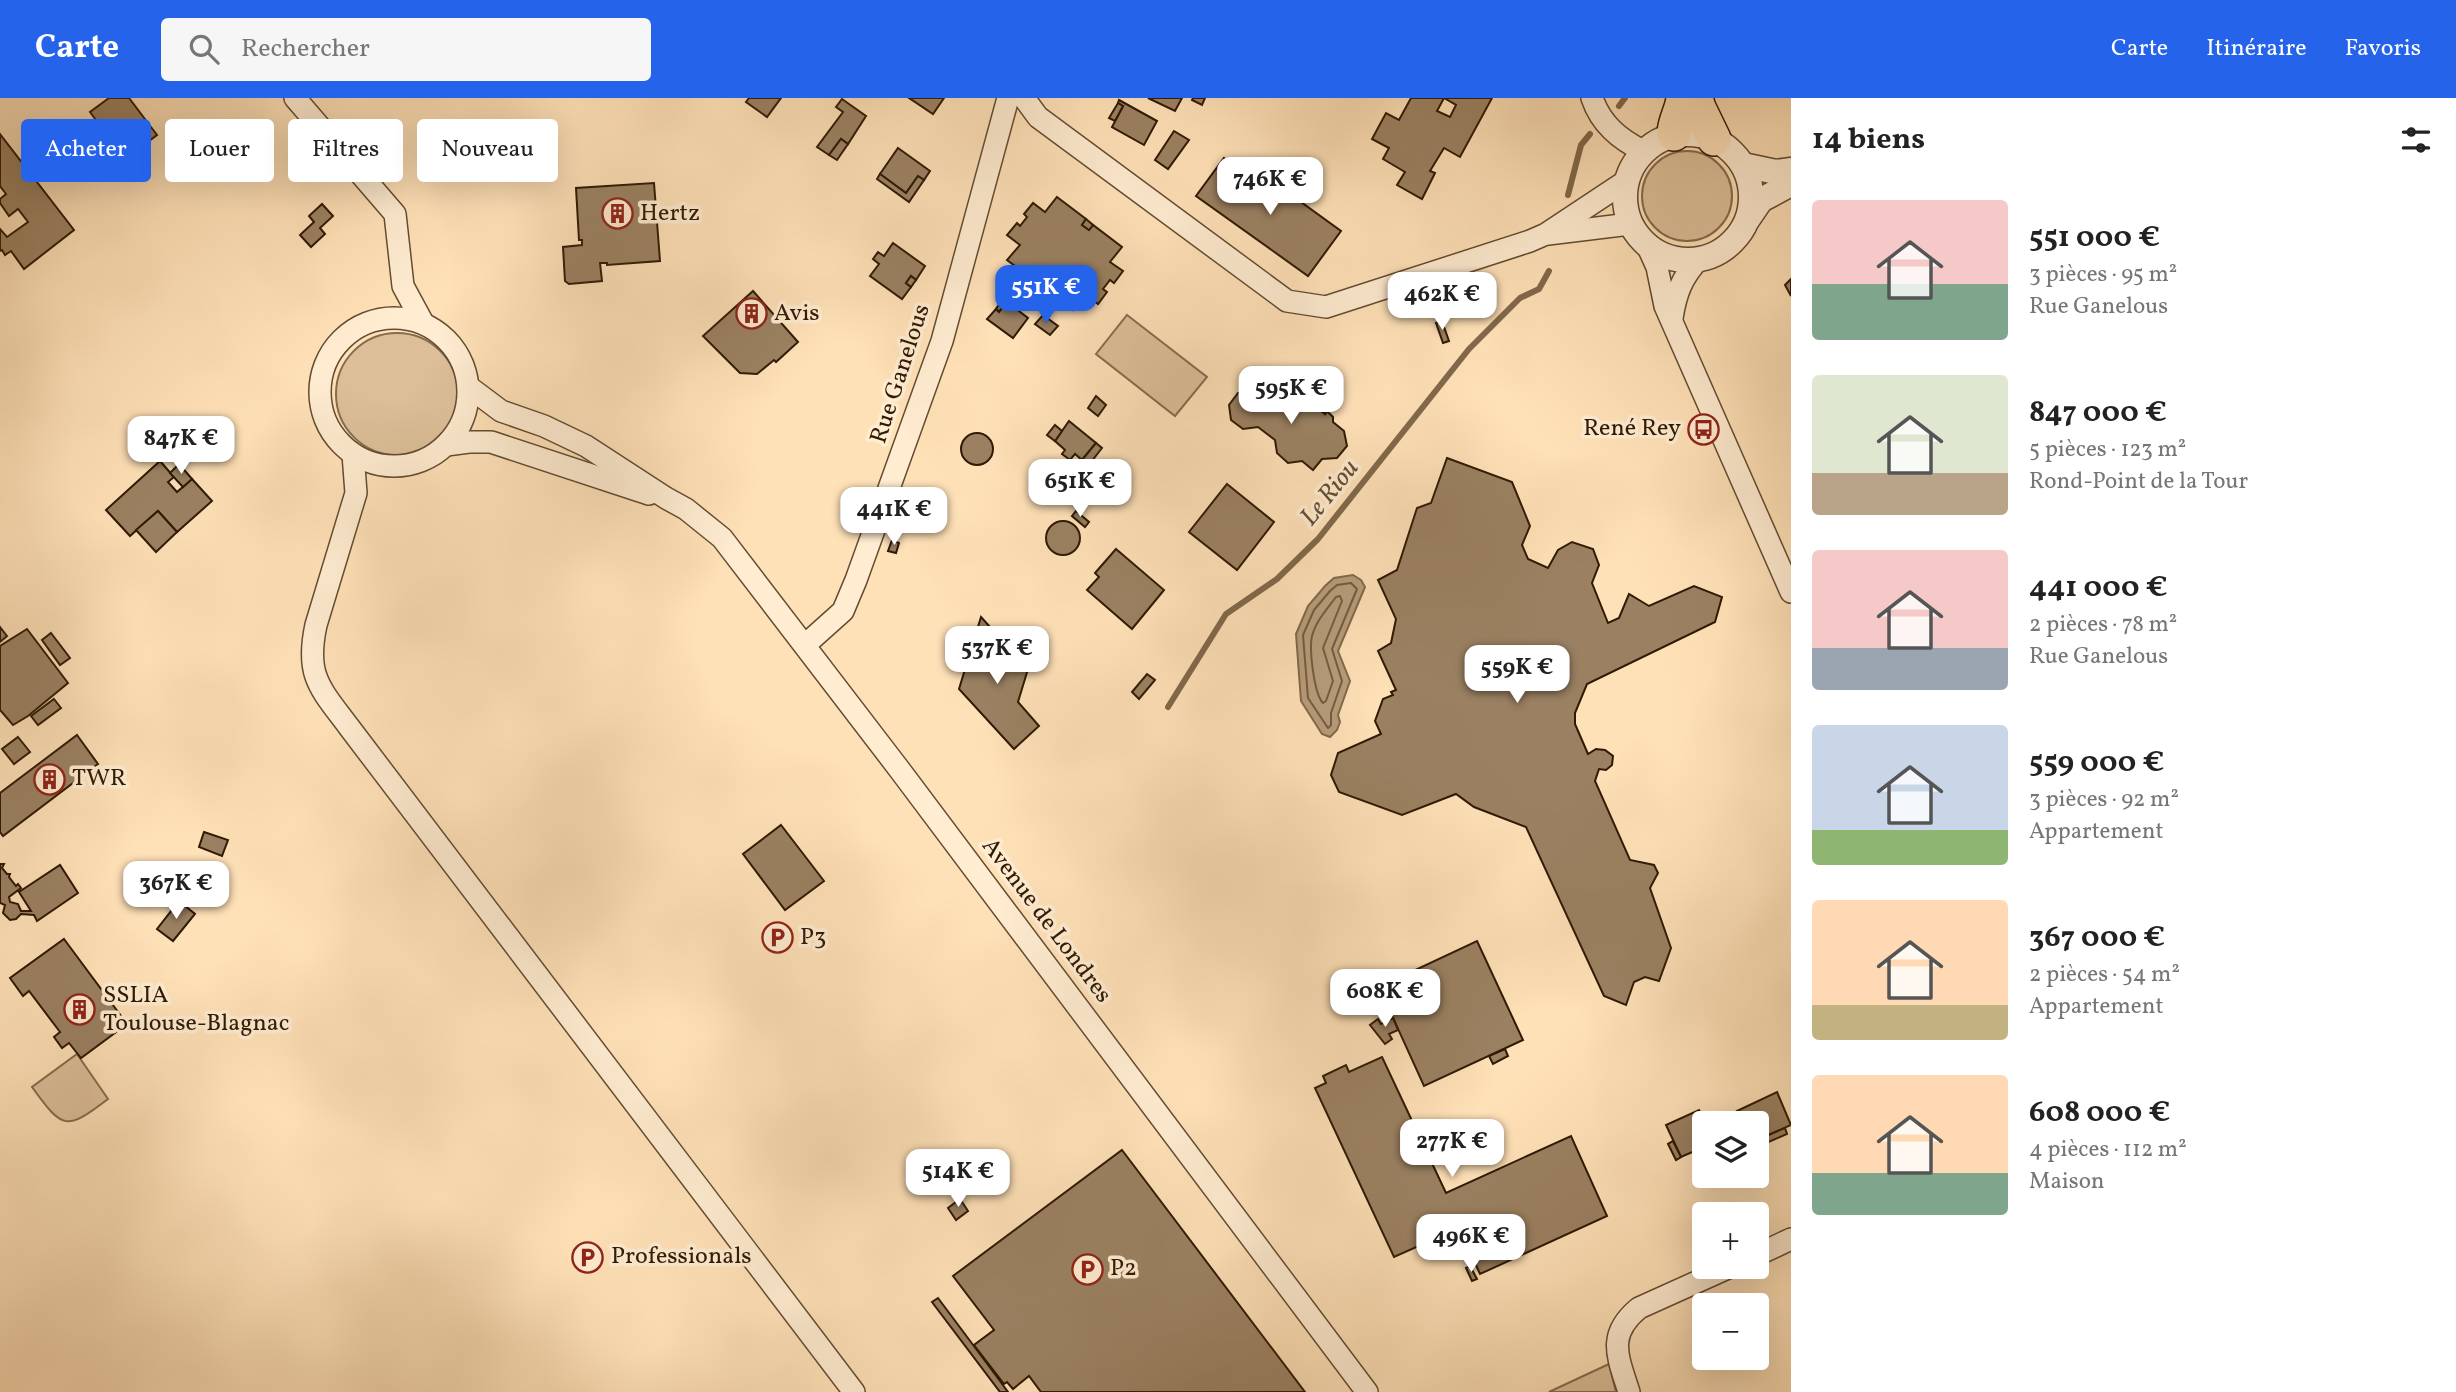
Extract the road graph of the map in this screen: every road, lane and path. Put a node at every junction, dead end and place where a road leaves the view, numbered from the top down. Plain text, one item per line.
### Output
1 (295, 98) edge
2 (1008, 98) edge
3 (1024, 98) edge
4 (1683, 98) edge
5 (1696, 98) edge
6 (1595, 106) edge
7 (1674, 134) junction
8 (1714, 139) junction
9 (1643, 151) junction
10 (1743, 165) junction
11 (1791, 170) edge
12 (1626, 181) junction
13 (1791, 184) edge
14 (1748, 219) junction
15 (1630, 224) junction
16 (1546, 234) junction
17 (1648, 247) junction
18 (1699, 258) junction
19 (403, 286) junction
20 (377, 319) junction
21 (1672, 320) junction
22 (423, 323) junction
23 (469, 387) junction
24 (446, 445) junction
25 (353, 454) junction
26 (666, 499) junction
27 (1791, 592) edge
28 (805, 645) junction
29 (1791, 1239) edge
30 (1769, 1249) edge
31 (748, 1252) junction
32 (1703, 1279) edge
33 (839, 1392) edge
34 (854, 1392) edge
35 (1367, 1392) edge
36 (1629, 1392) edge

1 - 19 street
2 - 28 street, Rue Ganelous
3 - 16 street
4 - 7 highway
5 - 8 highway
6 - 9 street
7 - 8 street
7 - 9 street
8 - 10 street
9 - 12 street
10 - 11 street
10 - 14 street
12 - 15 street
12 - 16 street
13 - 14 street
14 - 18 street
15 - 16 street
15 - 17 street
17 - 18 street
17 - 21 street
18 - 21 street
19 - 20 street
19 - 22 street
20 - 22 street
20 - 25 street
21 - 27 street
22 - 23 street
23 - 24 street
23 - 26 street, Avenue de Londres
24 - 25 street
24 - 26 street, Avenue de Londres
25 - 31 street
26 - 28 street, Avenue de Londres
28 - 35 street, Avenue de Londres
29 - 30 street
31 - 33 street
31 - 34 street
32 - 36 street

